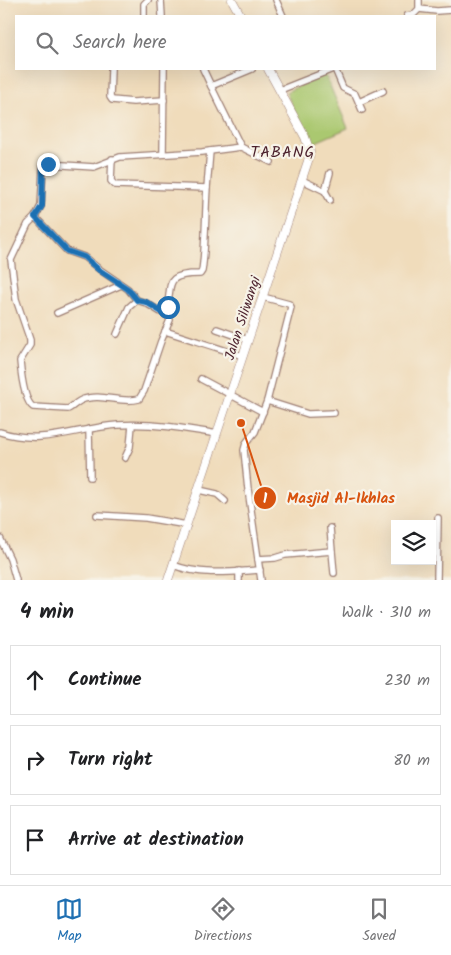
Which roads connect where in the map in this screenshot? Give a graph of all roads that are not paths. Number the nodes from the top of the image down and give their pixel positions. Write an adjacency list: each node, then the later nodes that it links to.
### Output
1 (148, 0): 8 (street)
2 (160, 0): 9 (street)
3 (232, 0): 10 (main road)
4 (276, 0): 11 (street)
5 (419, 0): 6 (street)
6 (419, 9): 7 (street); 12 (street)
7 (451, 10)
8 (144, 15)
9 (162, 15)
10 (240, 15)
11 (284, 15)
12 (413, 15)
13 (111, 70): 23 (street)
14 (164, 70): 23 (street)
15 (203, 70): 20 (street)
16 (250, 70): 20 (street)
17 (269, 70): 21 (main road, Jalan Siliwangi)
18 (331, 70): 21 (street)
19 (334, 70): 24 (street)
20 (211, 86): 26 (street)
21 (280, 90): 32 (main road, Jalan Siliwangi)
22 (383, 92): 24 (street)
23 (164, 100): 28 (street)
24 (358, 102): 25 (street)
25 (362, 110)
26 (241, 147): 27 (street); 30 (street)
27 (210, 151): 28 (street); 33 (street)
28 (163, 154): 29 (street)
29 (112, 159): 33 (street); 36 (street)
30 (271, 162)
31 (330, 173): 34 (street)
32 (302, 180): 34 (street); 38 (main road, Jalan Siliwangi)
33 (208, 188): 41 (street)
34 (324, 191): 35 (street)
35 (330, 200)
36 (35, 217): 37 (street); 43 (street)
37 (120, 285): 39 (street); 40 (street)
38 (262, 297): 45 (main road, Jalan Siliwangi); 49 (street)
39 (137, 300): 41 (street); 44 (street)
40 (57, 313)
41 (165, 314): 43 (street)
42 (217, 329): 45 (street)
43 (165, 331): 46 (street)
44 (116, 334)
45 (248, 340): 46 (main road, Jalan Siliwangi)
46 (243, 356): 48 (main road, Jalan Siliwangi)
47 (201, 380): 48 (street)
48 (230, 394): 50 (street); 55 (main road, Jalan Siliwangi)
49 (267, 401): 50 (street); 51 (street)
50 (264, 412): 66 (street)
51 (334, 413)
52 (132, 425): 53 (street); 55 (street); 56 (street)
53 (89, 429): 54 (street); 57 (street)
54 (0, 432)
55 (217, 434): 58 (main road, Jalan Siliwangi)
56 (125, 458)
57 (90, 477)
58 (199, 490): 59 (street); 62 (main road, Jalan Siliwangi)
59 (225, 501)
60 (97, 515): 62 (street)
61 (438, 518): 75 (street)
62 (187, 525): 67 (main road, Jalan Siliwangi)
63 (330, 528): 65 (street)
64 (0, 538): 71 (street)
65 (332, 551): 66 (street); 70 (street)
66 (258, 560): 68 (street)
67 (173, 565): 69 (street); 72 (main road, Jalan Siliwangi)
68 (260, 570): 69 (street); 74 (street)
69 (239, 571): 73 (street)
70 (334, 572)
71 (16, 580)
72 (168, 580)
73 (239, 580)
74 (261, 580)
75 (437, 580)

